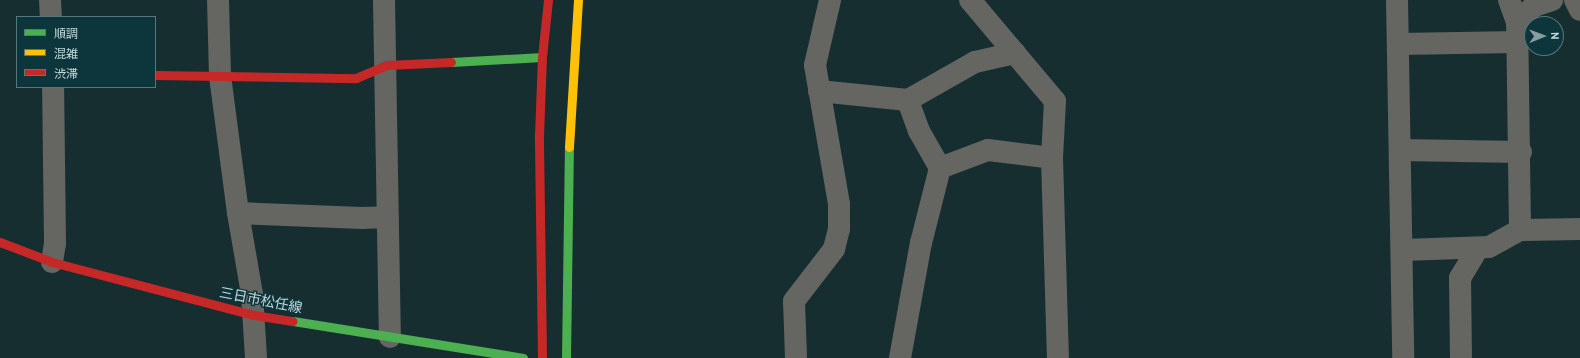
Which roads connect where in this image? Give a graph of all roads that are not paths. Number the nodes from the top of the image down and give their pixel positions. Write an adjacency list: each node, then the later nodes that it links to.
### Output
1 (50, 0): 13 (street)
2 (218, 0): 20 (street)
3 (384, 0): 18 (street)
4 (548, 0): 17 (street)
5 (578, 0): 41 (street)
6 (830, 0): 22 (street)
7 (970, 0): 16 (street)
8 (1397, 0): 15 (street)
9 (1509, 0): 14 (street)
10 (1552, 0): 14 (street)
11 (1575, 0): 12 (street)
12 (1580, 10)
13 (51, 16)
14 (1517, 32): 15 (street); 25 (street)
15 (1398, 44): 24 (street)
16 (1015, 53): 23 (street); 26 (street)
17 (542, 57): 18 (street); 40 (street)
18 (387, 65): 20 (street); 29 (street)
19 (156, 75): 20 (street)
20 (220, 76): 28 (street)
21 (53, 88): 35 (street)
22 (819, 91): 23 (street); 42 (street)
23 (908, 100): 27 (street)
24 (1400, 150): 25 (street); 34 (street)
25 (1521, 152): 31 (street)
26 (1052, 158): 27 (street); 44 (street)
27 (940, 168): 43 (street)
28 (238, 212): 29 (street); 36 (street)
29 (387, 217): 37 (street)
30 (1580, 229): 31 (street)
31 (1520, 230): 33 (street)
32 (0, 242): 35 (street, 三日市松任線)
33 (1478, 248): 34 (street); 46 (street)
34 (1403, 250): 45 (street)
35 (52, 262): 36 (street, 三日市松任線)
36 (254, 315): 37 (street, 三日市松任線); 38 (street)
37 (390, 336): 39 (street, 三日市松任線)
38 (256, 358)
39 (523, 358)
40 (542, 358)
41 (566, 358)
42 (796, 358)
43 (900, 358)
44 (1058, 358)
45 (1403, 358)
46 (1462, 358)

